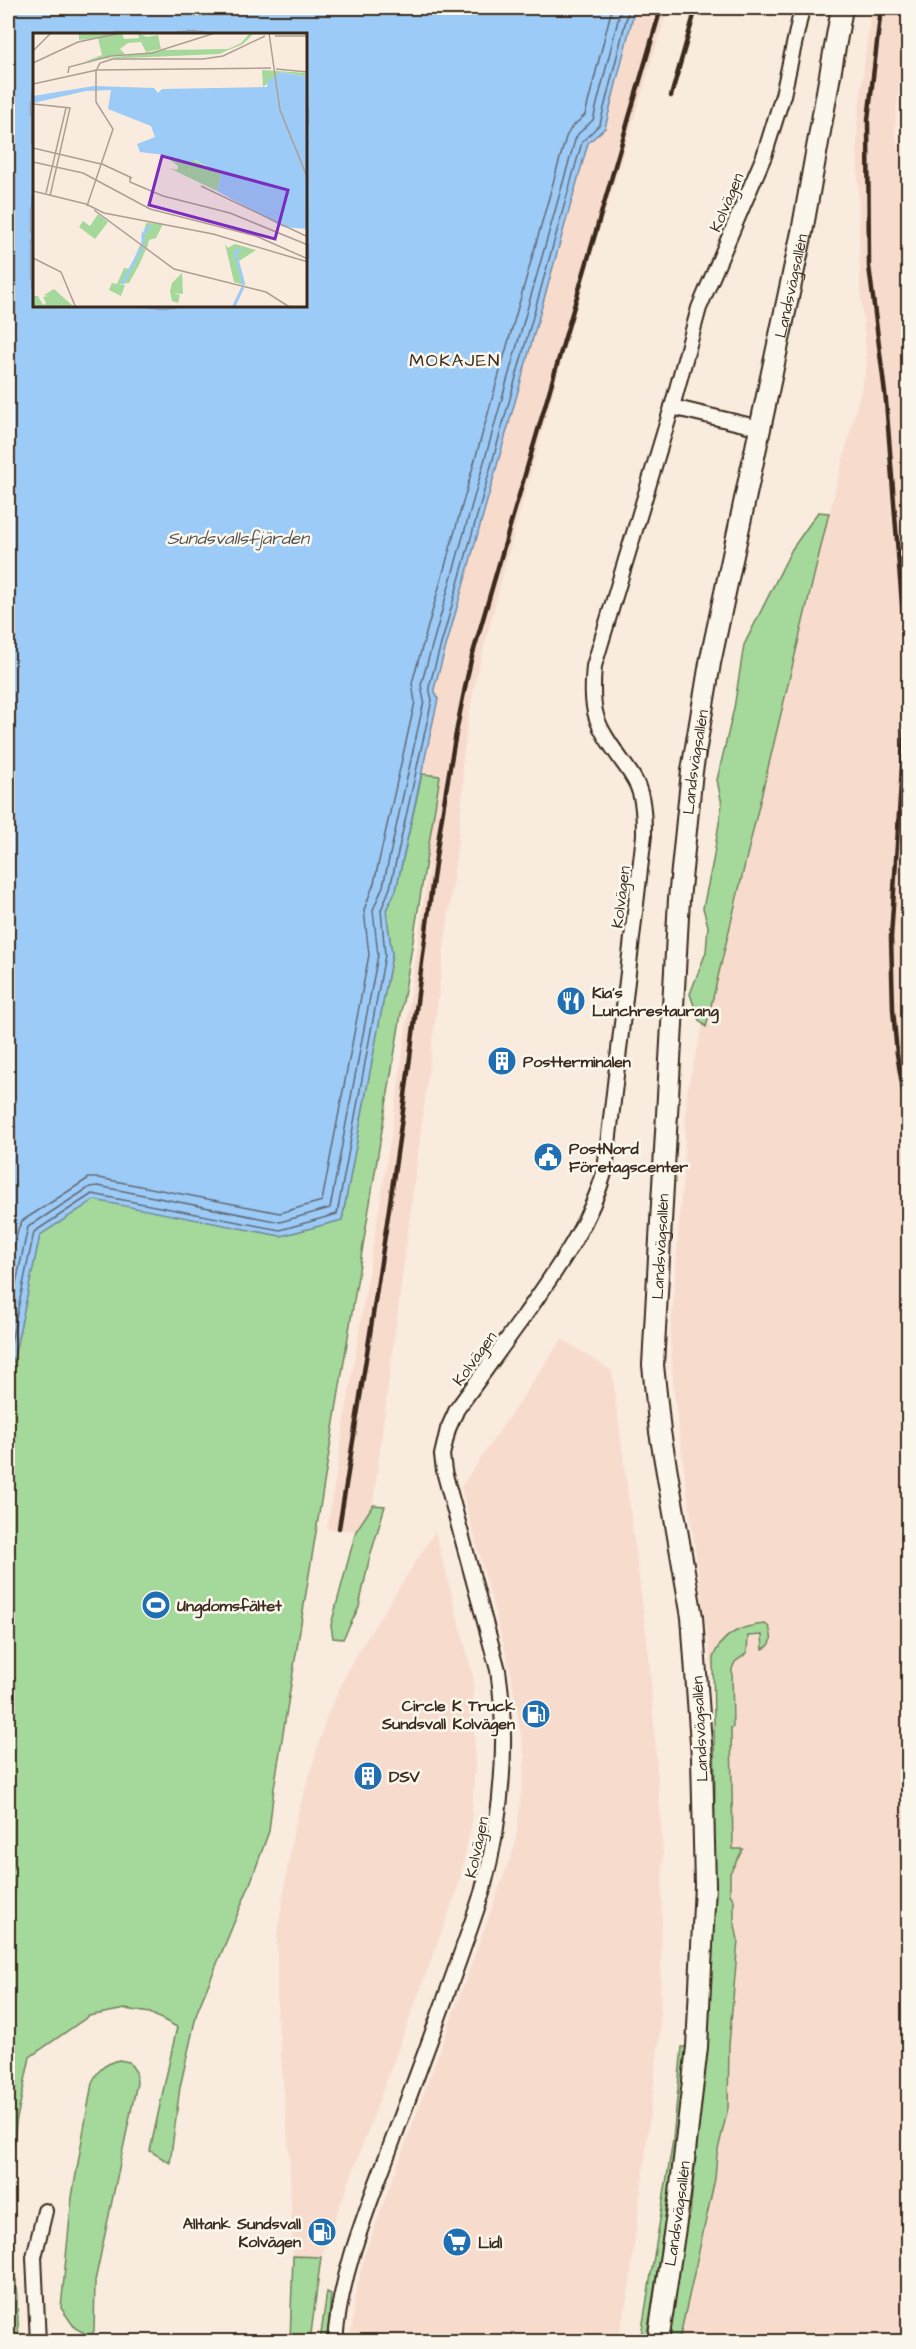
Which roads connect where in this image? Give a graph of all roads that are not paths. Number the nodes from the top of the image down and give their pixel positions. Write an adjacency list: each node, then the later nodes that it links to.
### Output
1 (802, 8): 3 (street, Kolvägen)
2 (842, 8): 4 (main road, Landsvägsallén)
3 (672, 407): 4 (street); 7 (street, Kolvägen)
4 (760, 428): 8 (main road, Landsvägsallén)
5 (45, 2211): 6 (street)
6 (38, 2342)
7 (335, 2342)
8 (657, 2342)

